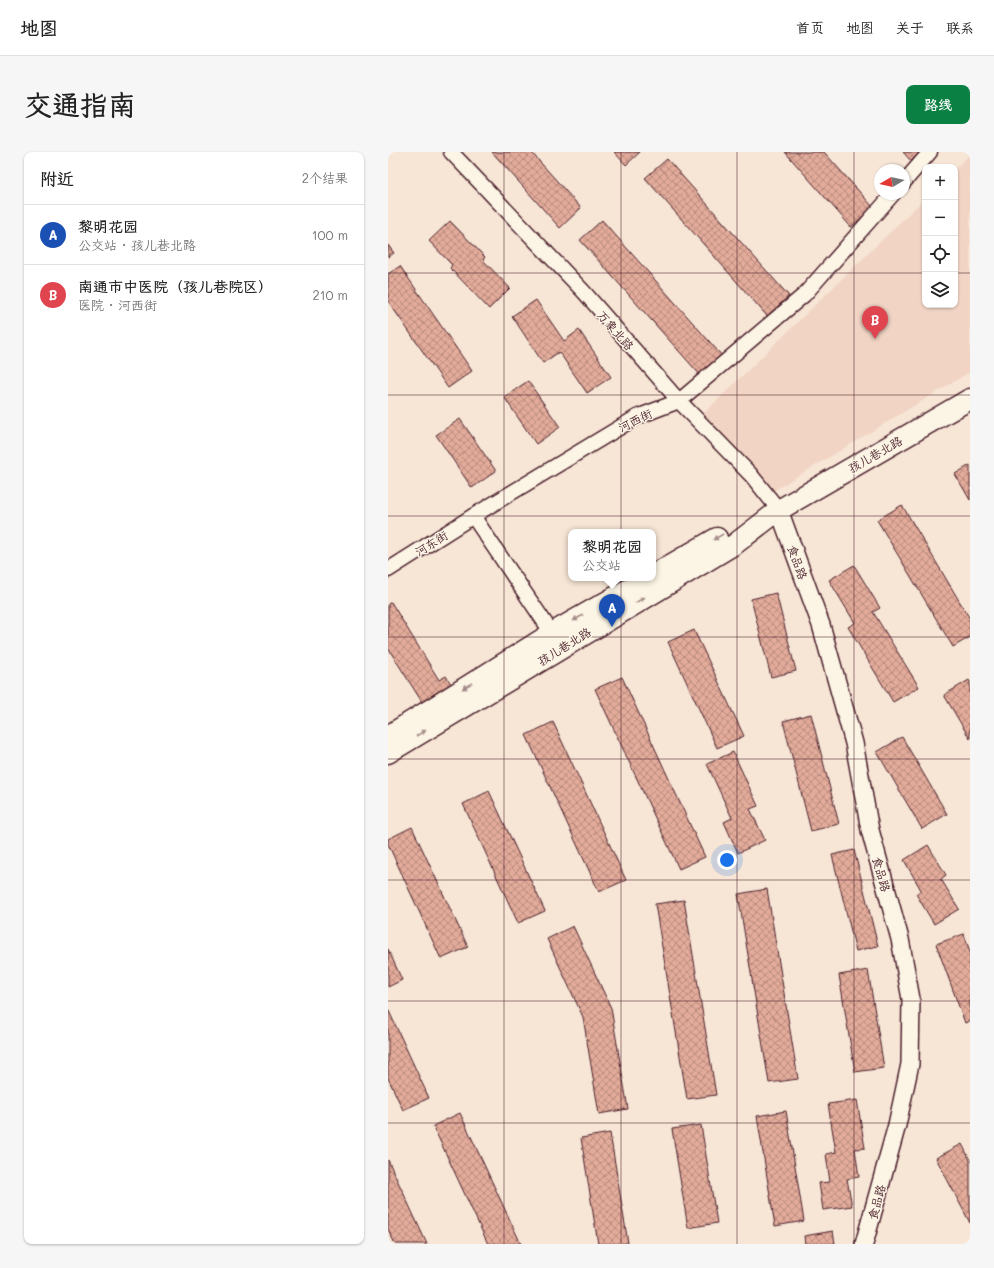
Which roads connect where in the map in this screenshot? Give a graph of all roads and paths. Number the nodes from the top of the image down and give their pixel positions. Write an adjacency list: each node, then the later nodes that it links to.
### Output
1 (451, 152): 6 (street, 万象北路)
2 (930, 152): 3 (street)
3 (910, 175)
4 (888, 200): 6 (street, 河西街)
5 (970, 399): 7 (main road, 孩儿巷北路)
6 (679, 401): 7 (street, 万象北路); 8 (street, 河西街)
7 (779, 510): 10 (main road, 孩儿巷北路, one-way to 10); 12 (main road, 孩儿巷北路, one-way to 7); 15 (street, 食品路)
8 (473, 516): 9 (street, 河东街); 12 (street)
9 (388, 570)
10 (656, 573)
11 (644, 581): 12 (main road, 孩儿巷北路, one-way to 12)
12 (557, 640): 13 (main road, 孩儿巷北路, one-way to 13); 14 (main road, 孩儿巷北路, one-way to 12)
13 (388, 736)
14 (388, 753)
15 (864, 1244)

